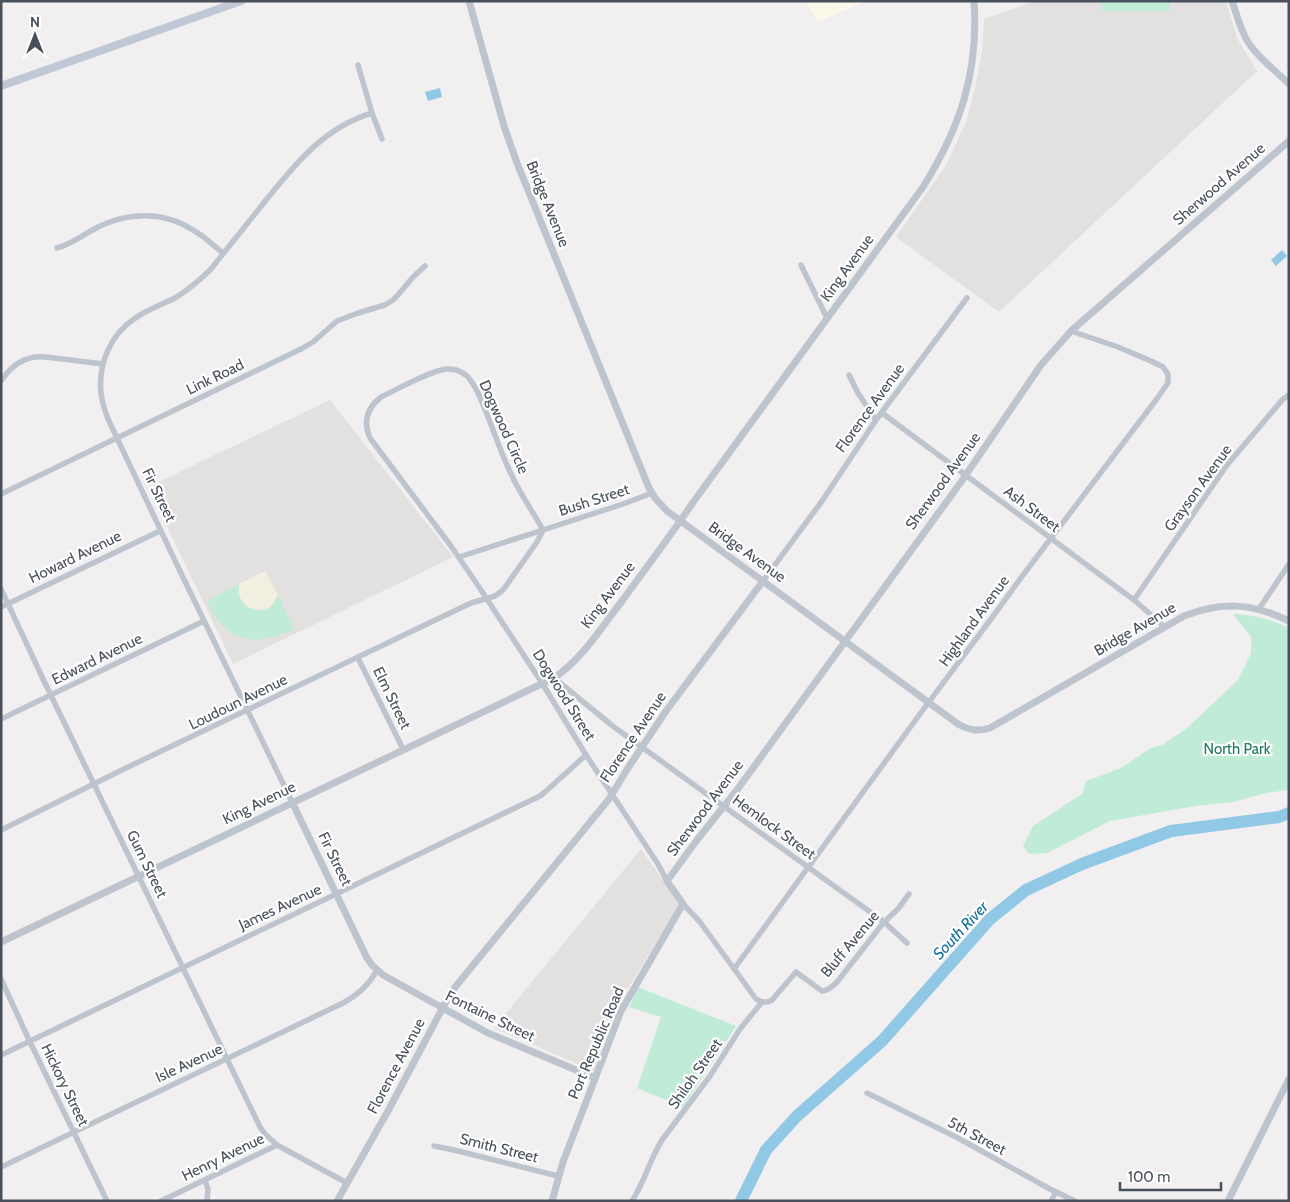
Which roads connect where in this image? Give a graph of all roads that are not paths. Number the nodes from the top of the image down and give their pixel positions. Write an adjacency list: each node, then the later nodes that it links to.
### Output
1 (241, 1): 7 (main road)
2 (469, 1): 26 (street, Bridge Avenue)
3 (974, 1): 16 (street, King Avenue)
4 (1232, 1): 6 (street)
5 (358, 65): 8 (street)
6 (1289, 84)
7 (1, 86)
8 (372, 112): 9 (street); 12 (street, Fir Street)
9 (382, 139)
10 (1289, 141): 17 (street, Sherwood Avenue)
11 (57, 248): 12 (street)
12 (223, 253): 18 (street, Fir Street)
13 (801, 265): 16 (street)
14 (425, 266): 24 (street, Link Road)
15 (967, 298): 22 (street, Florence Avenue)
16 (827, 318): 28 (street, King Avenue)
17 (1071, 331): 25 (street, Sherwood Avenue); 31 (street, Highland Avenue)
18 (103, 364): 20 (street); 24 (street, Fir Street)
19 (849, 375): 23 (street)
20 (1, 381)
21 (1289, 395): 37 (street, Grayson Avenue)
22 (882, 413): 23 (street, Florence Avenue); 25 (street, Ash Street)
23 (876, 420): 34 (street, Florence Avenue)
24 (117, 438): 27 (street, Link Road); 30 (street, Fir Street)
25 (965, 475): 31 (street, Ash Street); 44 (street, Sherwood Avenue)
26 (652, 493): 28 (street, Bridge Avenue); 29 (street, Bush Street)
27 (1, 494)
28 (680, 521): 34 (street, Bridge Avenue); 46 (street, King Avenue)
29 (543, 530): 32 (street, Bush Street); 32 (street, Dogwood Circle); 36 (street, Bush Street)
30 (160, 531): 38 (street, Howard Avenue); 41 (street, Fir Street)
31 (1051, 539): 37 (street, Ash Street); 49 (street, Highland Avenue)
32 (458, 557): 36 (street, Dogwood Street)
33 (1289, 564): 40 (street)
34 (763, 580): 44 (street, Bridge Avenue); 52 (street, Florence Avenue)
35 (1, 590): 38 (street, Gum Street)
36 (486, 599): 45 (street, Loudoun Avenue); 47 (street, Dogwood Street)
37 (1134, 600): 43 (street, Ash Street)
38 (8, 604): 39 (street, Howard Avenue); 48 (street, Gum Street)
39 (1, 607)
40 (1259, 609): 42 (street, Bridge Avenue); 43 (street, Bridge Avenue)
41 (204, 621): 48 (street, Edward Avenue); 50 (street, Fir Street)
42 (1289, 621)
43 (1165, 627): 49 (street, Bridge Avenue)
44 (844, 640): 49 (street, Bridge Avenue); 58 (street, Sherwood Avenue)
45 (358, 658): 50 (street, Loudoun Avenue); 53 (street, Elm Street)
46 (554, 678): 47 (street, King Avenue); 52 (street, Hemlock Street)
47 (542, 683): 53 (street, King Avenue); 54 (street, Dogwood Street)
48 (51, 695): 51 (street, Edward Avenue); 55 (street, Gum Street)
49 (929, 703): 60 (street, Highland Avenue)
50 (248, 711): 55 (street, Loudoun Avenue); 57 (street, Fir Street)
51 (1, 719)
52 (642, 747): 56 (street, Florence Avenue); 58 (street, Hemlock Street)
53 (403, 749): 57 (street, King Avenue)
54 (586, 755): 56 (street, Dogwood Street); 63 (street, James Avenue)
55 (95, 784): 59 (street, Loudoun Avenue); 61 (street, Gum Street)
56 (612, 794): 62 (street, Dogwood Street); 74 (street, Florence Avenue)
57 (292, 802): 61 (street, King Avenue); 63 (street, Fir Street)
58 (723, 806): 60 (street, Hemlock Street); 62 (street, Sherwood Avenue)
59 (1, 830)
60 (808, 868): 66 (street, Hemlock Street); 70 (street, Highland Avenue)
61 (139, 876): 67 (street, King Avenue); 69 (street, Gum Street)
62 (667, 881): 65 (street, Dogwood Street)
63 (336, 894): 69 (street, James Avenue); 71 (street, Fir Street)
64 (908, 894): 66 (street, Bluff Avenue)
65 (683, 904): 70 (street, Dogwood Street); 78 (street, Port Republic Road)
66 (884, 922): 68 (street, Hemlock Street); 73 (street, Bluff Avenue)
67 (1, 942)
68 (907, 943)
69 (182, 968): 75 (street, James Avenue); 77 (street, Gum Street)
70 (734, 968): 73 (street)
71 (377, 970): 74 (street, Fontaine Street); 77 (street, Isle Avenue)
72 (1, 979): 75 (street, Hickory Street)
73 (762, 1002): 94 (street, Shiloh Street)
74 (443, 1008): 78 (street, Fontaine Street); 87 (street, Florence Avenue)
75 (30, 1042): 76 (street, James Avenue); 81 (street, Hickory Street)
76 (1, 1055)
77 (227, 1059): 81 (street, Isle Avenue); 82 (street, Gum Street)
78 (595, 1078): 85 (street, Port Republic Road)
79 (1289, 1079): 97 (street)
80 (867, 1093): 88 (street, 5th Street)
81 (74, 1132): 84 (street, Isle Avenue); 89 (street, Hickory Street)
82 (277, 1145): 86 (street, Henry Avenue); 87 (street, Henry Avenue)
83 (434, 1146): 85 (street, Smith Street)
84 (1, 1167)
85 (558, 1176): 93 (street, Port Republic Road)
86 (205, 1180): 90 (street, Henry Avenue); 91 (street)
87 (347, 1182): 92 (street, Florence Avenue)
88 (1056, 1192): 95 (street); 96 (street, 5th Street)
89 (107, 1201)
90 (161, 1201)
91 (207, 1201)
92 (338, 1201)
93 (552, 1201)
94 (632, 1201)
95 (1051, 1201)
96 (1075, 1201)
97 (1228, 1201)

